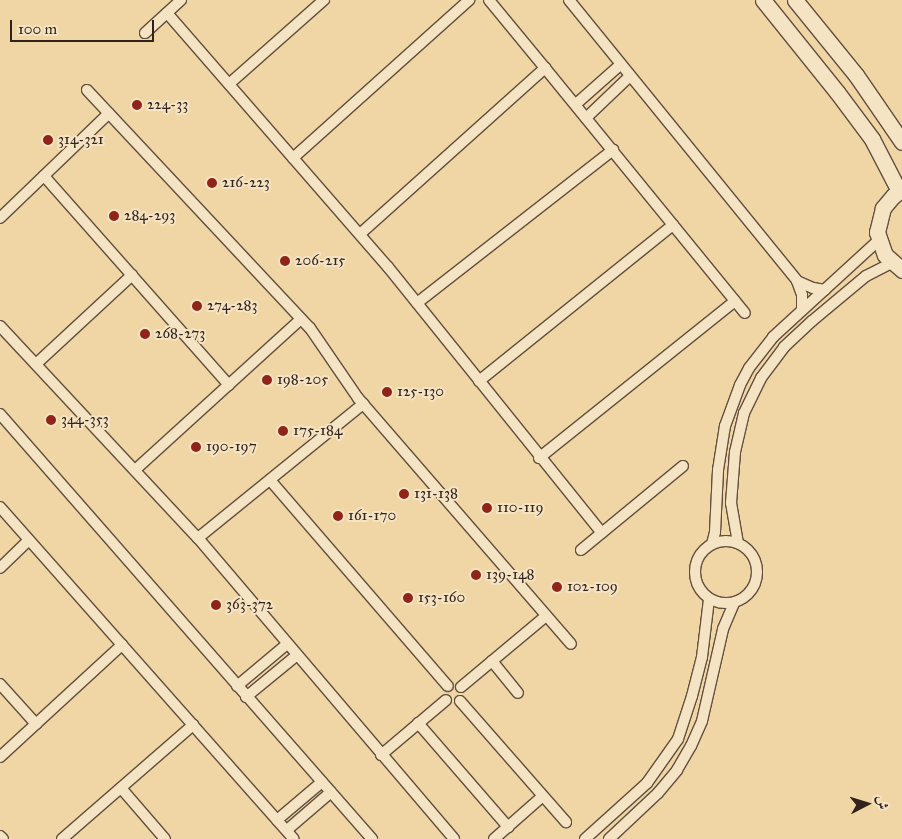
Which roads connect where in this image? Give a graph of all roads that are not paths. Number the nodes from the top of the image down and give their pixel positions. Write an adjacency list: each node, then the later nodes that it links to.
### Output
1 (181, 0): 8 (street)
2 (324, 0): 13 (street)
3 (469, 0): 20 (street)
4 (488, 0): 11 (street)
5 (569, 0): 10 (street)
6 (763, 0): 22 (street)
7 (795, 0): 18 (street)
8 (167, 13): 9 (street); 13 (street)
9 (145, 32)
10 (621, 64): 12 (street); 15 (street)
11 (545, 68): 15 (street); 25 (street)
12 (630, 76): 17 (street); 29 (street)
13 (229, 84): 20 (street)
14 (87, 90): 16 (street)
15 (576, 104): 17 (street)
16 (109, 113): 21 (street); 35 (street)
17 (586, 118): 19 (street)
18 (902, 142)
19 (613, 150): 24 (street); 32 (street)
20 (293, 158): 25 (street)
21 (44, 176): 23 (street); 28 (street)
22 (901, 190): 26 (street)
23 (0, 218)
24 (672, 225): 31 (street); 38 (street)
25 (360, 234): 32 (street)
26 (879, 240): 27 (street); 30 (street)
27 (897, 267): 50 (street)
28 (132, 275): 37 (street); 39 (street)
29 (797, 282): 30 (street); 33 (street)
30 (825, 290): 33 (street)
31 (735, 301): 34 (street); 42 (street)
32 (417, 303): 38 (street)
33 (802, 310): 51 (street)
34 (745, 312)
35 (301, 319): 39 (street); 40 (street)
36 (0, 326): 37 (street)
37 (36, 364): 44 (street)
38 (479, 381): 42 (street)
39 (229, 385): 44 (street)
40 (363, 404): 45 (street); 56 (street)
41 (0, 414): 63 (street)
42 (539, 458): 47 (street)
43 (683, 466): 47 (street)
44 (135, 470): 48 (street)
45 (270, 480): 48 (street); 64 (street)
46 (0, 507): 49 (street)
47 (602, 533): 52 (street)
48 (198, 538): 57 (street)
49 (29, 540): 53 (street); 59 (street)
50 (738, 543): 51 (street); 55 (street)
51 (712, 544): 54 (street)
52 (581, 550)
53 (0, 568)
54 (709, 599): 55 (street); 91 (street)
55 (734, 603): 92 (street)
56 (546, 616): 58 (street); 61 (street)
57 (287, 644): 60 (street); 63 (street)
58 (571, 644)
59 (122, 645): 71 (street); 72 (street)
60 (297, 655): 67 (street); 73 (street)
61 (492, 661): 65 (street); 66 (street)
62 (0, 684): 71 (street)
63 (237, 686): 67 (street)
64 (448, 686): 65 (street); 68 (street)
65 (461, 687): 69 (street)
66 (518, 693)
67 (246, 697): 75 (street)
68 (446, 700): 69 (street); 70 (street)
69 (460, 701): 78 (street)
70 (418, 723): 73 (street); 81 (street)
71 (36, 724): 74 (street)
72 (193, 725): 76 (street); 79 (street)
73 (382, 755): 89 (street)
74 (0, 757)
75 (322, 782): 77 (street); 79 (street)
76 (121, 788): 85 (street); 86 (street)
77 (330, 792): 82 (street); 88 (street)
78 (543, 796): 80 (street); 81 (street)
79 (277, 820): 82 (street)
80 (566, 822)
81 (508, 827): 90 (street)
82 (286, 830): 87 (street)
83 (0, 836): 84 (street)
84 (3, 839)
85 (62, 839)
86 (165, 839)
87 (294, 839)
88 (372, 839)
89 (454, 839)
90 (494, 839)
91 (585, 839)
92 (609, 839)

